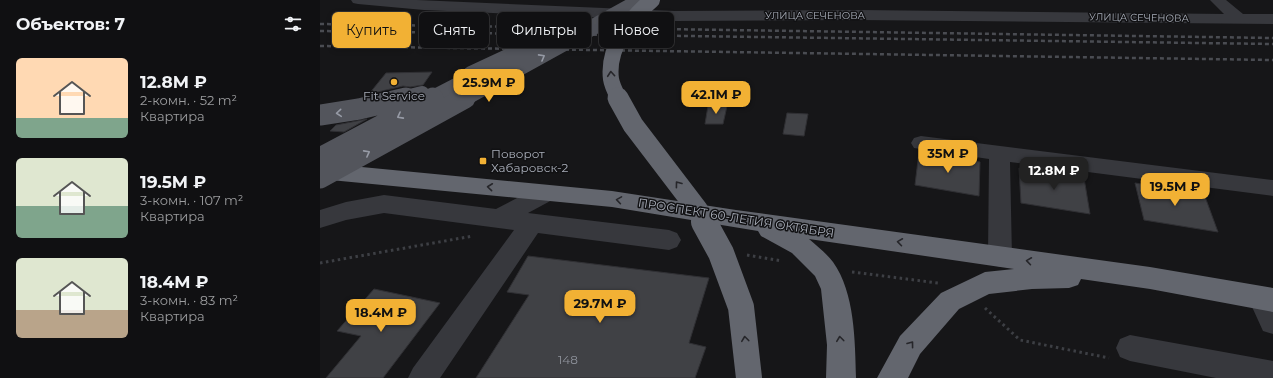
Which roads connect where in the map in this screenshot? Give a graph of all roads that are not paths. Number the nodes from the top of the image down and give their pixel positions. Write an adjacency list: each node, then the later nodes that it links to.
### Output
1 (358, 0): 8 (street, УЛИЦА СЕЧЕНОВА)
2 (571, 0): 11 (street)
3 (616, 0): 12 (main road)
4 (642, 0): 24 (main road, one-way to 4, bridge)
5 (652, 0): 41 (highway, one-way to 5, bridge)
6 (983, 0): 14 (street)
7 (1217, 0): 15 (street)
8 (389, 2): 11 (street, УЛИЦА СЕЧЕНОВА)
9 (959, 2): 13 (street)
10 (858, 7): 11 (street, УЛИЦА СЕЧЕНОВА); 13 (street, УЛИЦА СЕЧЕНОВА)
11 (559, 11)
12 (591, 14)
13 (972, 15): 14 (street, УЛИЦА СЕЧЕНОВА)
14 (989, 16): 15 (street, УЛИЦА СЕЧЕНОВА)
15 (1238, 18): 16 (street, УЛИЦА СЕЧЕНОВА)
16 (1273, 18)
17 (527, 48): 19 (main road, one-way to 19, bridge)
18 (529, 48): 22 (main road, one-way to 22, bridge)
19 (320, 115)
20 (921, 143): 21 (street)
21 (999, 153): 26 (street); 34 (street)
22 (320, 158)
23 (320, 171): 25 (highway, ПРОСПЕКТ 60-ЛЕТИЯ ОКТЯБРЯ)
24 (320, 178)
25 (392, 178): 27 (highway, ПРОСПЕКТ 60-ЛЕТИЯ ОКТЯБРЯ, one-way to 25); 28 (street)
26 (1273, 188)
27 (546, 193): 30 (street); 31 (highway, ПРОСПЕКТ 60-ЛЕТИЯ ОКТЯБРЯ, one-way to 27)
28 (384, 204): 29 (street); 30 (street)
29 (320, 219)
30 (498, 219): 32 (street)
31 (736, 219): 34 (highway, ПРОСПЕКТ 60-ЛЕТИЯ ОКТЯБРЯ, one-way to 31); 42 (highway, one-way to 31)
32 (532, 223): 33 (street); 40 (street)
33 (669, 240)
34 (1000, 256): 35 (highway, ПРОСПЕКТ 60-ЛЕТИЯ ОКТЯБРЯ, one-way to 34)
35 (1150, 278): 36 (highway, ПРОСПЕКТ 60-ЛЕТИЯ ОКТЯБРЯ); 43 (highway, ПРОСПЕКТ 60-ЛЕТИЯ ОКТЯБРЯ, one-way to 35)
36 (1267, 299): 37 (street)
37 (1273, 322)
38 (1130, 348): 39 (street)
39 (1273, 375)
40 (423, 378)
41 (749, 378)
42 (841, 378)
43 (892, 378)

